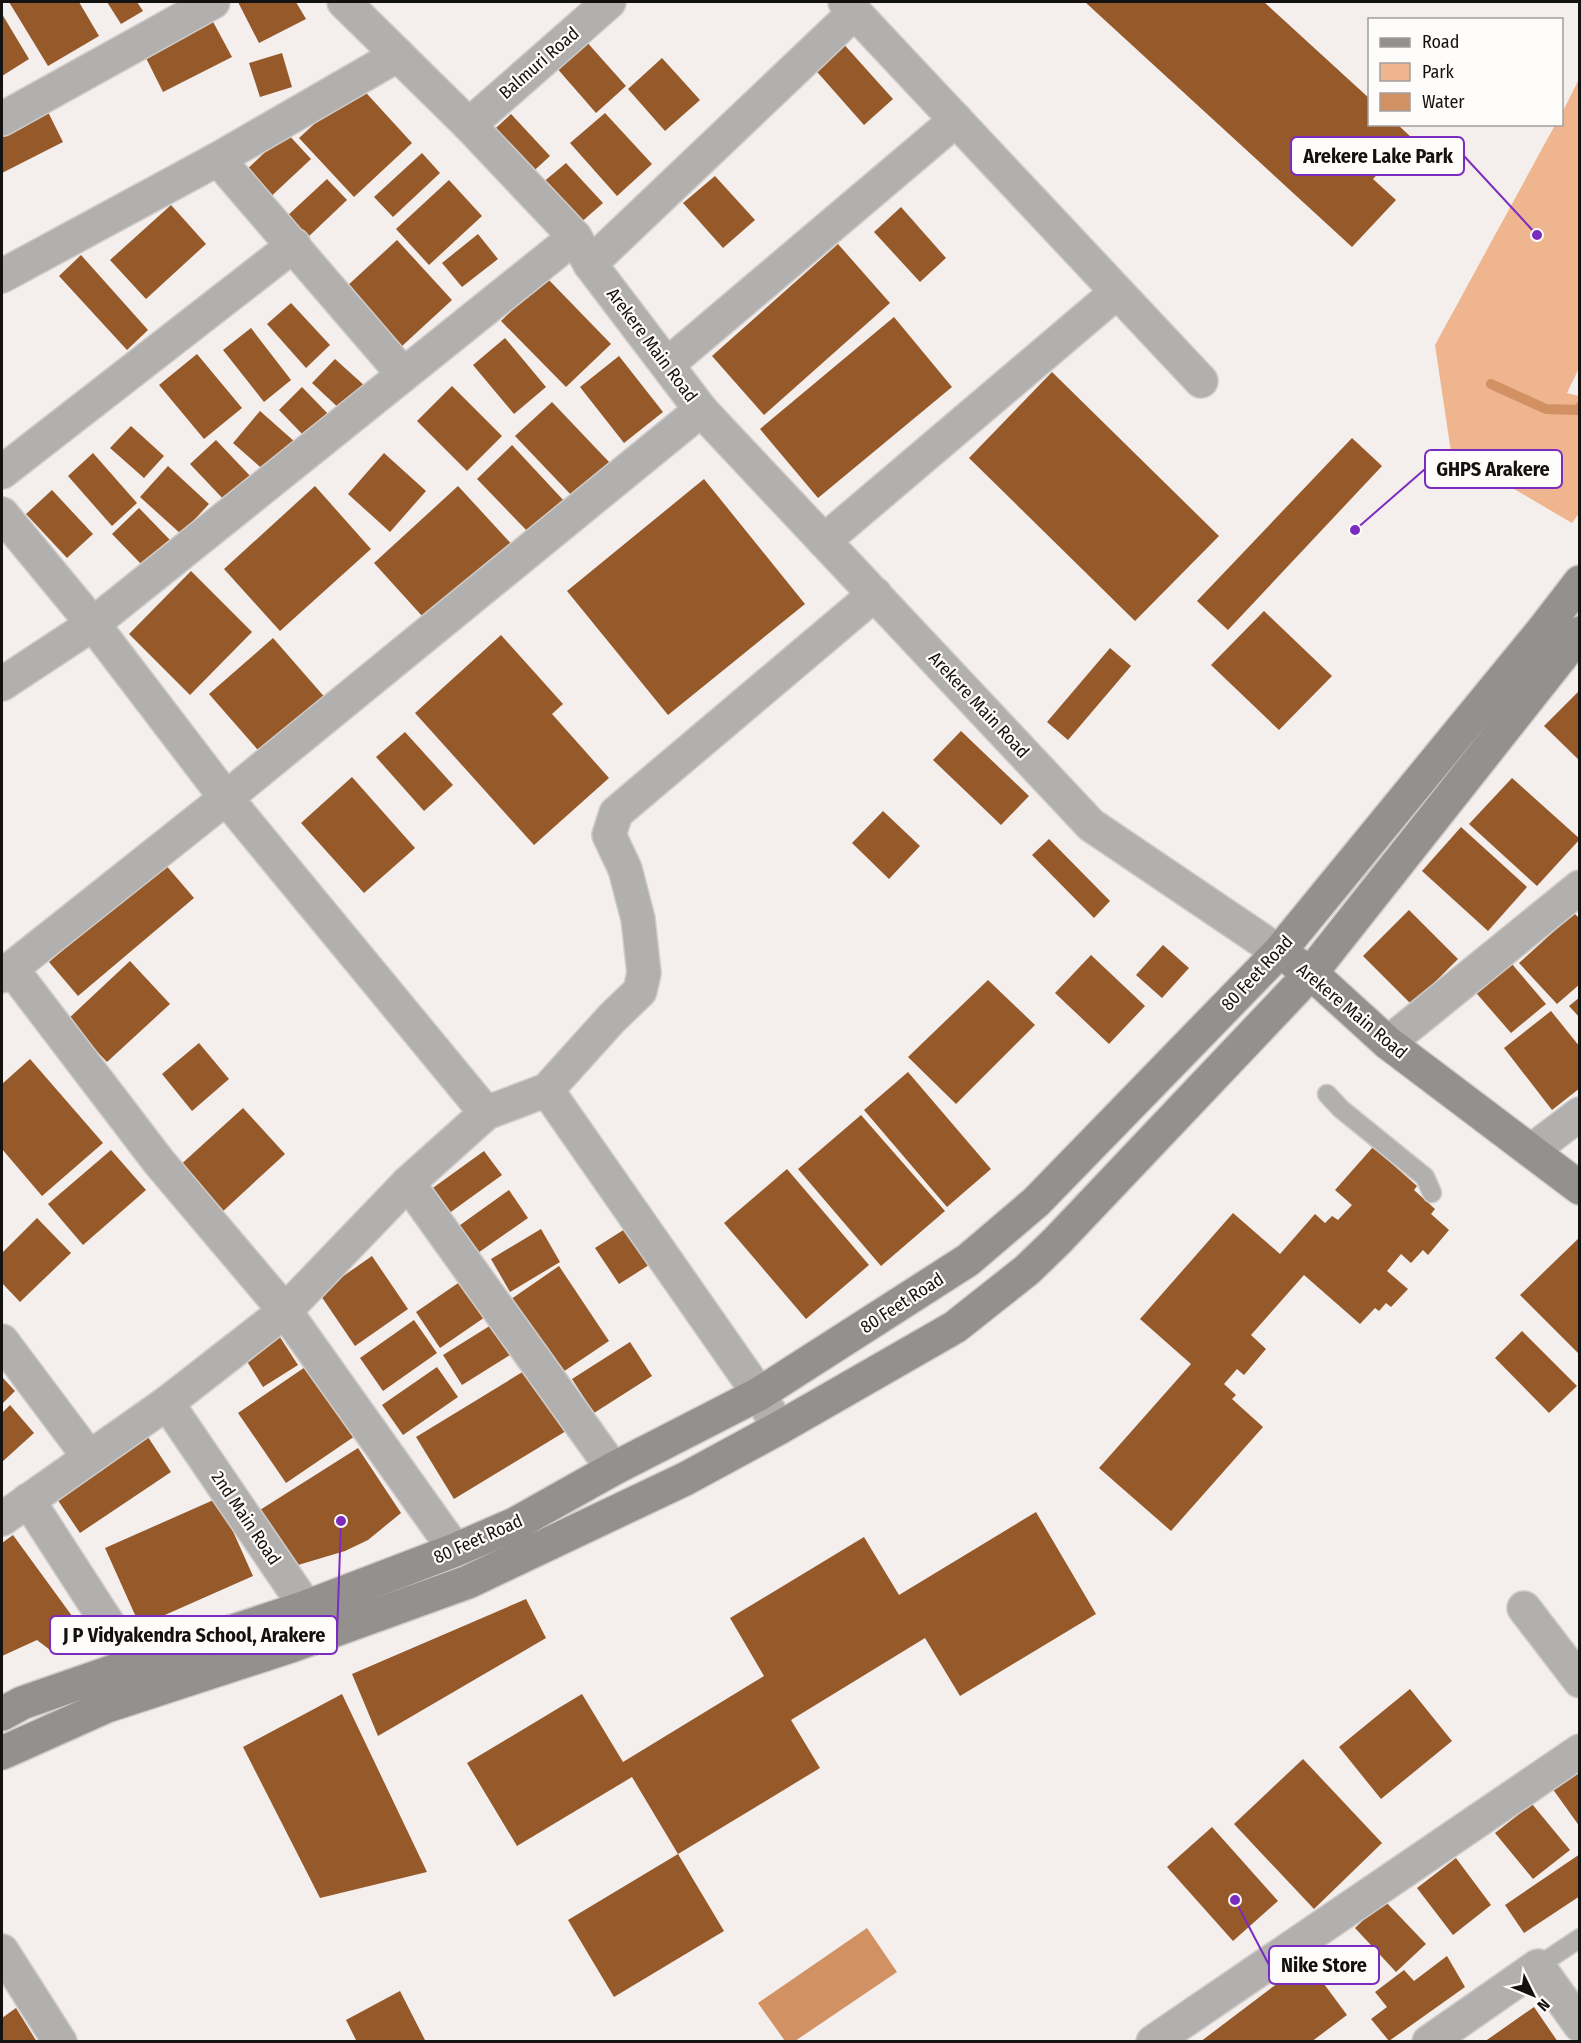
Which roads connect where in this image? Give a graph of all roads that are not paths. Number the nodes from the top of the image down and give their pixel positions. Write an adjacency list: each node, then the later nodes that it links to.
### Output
1 (213, 2): 6 (street)
2 (344, 2): 5 (street, Arekere Main Road)
3 (609, 2): 8 (street, Balmuri Road)
4 (850, 7): 7 (street); 11 (street)
5 (398, 55): 8 (street, Arekere Main Road); 9 (street)
6 (2, 119)
7 (956, 120): 13 (street); 14 (street)
8 (469, 125): 11 (street, Arekere Main Road)
9 (218, 159): 10 (street); 12 (street)
10 (294, 245): 15 (street); 18 (street)
11 (582, 250): 14 (street, Arekere Main Road); 15 (street)
12 (2, 276)
13 (1117, 292): 16 (street); 20 (street)
14 (668, 364): 17 (street, Arekere Main Road)
15 (403, 374): 23 (street)
16 (1201, 381)
17 (701, 410): 20 (street, Arekere Main Road); 26 (street)
18 (2, 472)
19 (2, 514): 23 (street)
20 (824, 540): 22 (street, Arekere Main Road)
21 (1580, 582): 28 (main road, 80 Feet Road)
22 (875, 594): 28 (street, Arekere Main Road); 32 (street)
23 (93, 624): 25 (street); 26 (street)
24 (1580, 633): 30 (main road, 80 Feet Road)
25 (2, 684)
26 (226, 798): 29 (street); 34 (street)
27 (1580, 887): 31 (street)
28 (1279, 952): 30 (main road, Arekere Main Road); 40 (main road, 80 Feet Road)
29 (6, 972): 42 (street)
30 (1311, 973): 31 (main road, Arekere Main Road); 41 (main road, 80 Feet Road)
31 (1388, 1043): 36 (main road, Arekere Main Road)
32 (547, 1090): 34 (street); 44 (street)
33 (1327, 1095): 39 (lane)
34 (486, 1113): 37 (street)
35 (1580, 1114): 36 (street)
36 (1531, 1151): 38 (main road, Arekere Main Road)
37 (408, 1183): 42 (street); 48 (street)
38 (1580, 1188)
39 (1432, 1193)
40 (982, 1249): 41 (main road); 44 (main road, 80 Feet Road)
41 (1010, 1284): 46 (main road, 80 Feet Road)
42 (285, 1311): 45 (street); 51 (street)
43 (2, 1341): 47 (street)
44 (759, 1394): 46 (street); 48 (main road, 80 Feet Road)
45 (167, 1403): 47 (street); 52 (street, 2nd Main Road)
46 (779, 1428): 54 (main road, 80 Feet Road)
47 (89, 1457): 49 (street)
48 (613, 1469): 51 (main road, 80 Feet Road)
49 (28, 1500): 50 (street); 55 (street)
50 (2, 1519)
51 (455, 1550): 52 (main road, 80 Feet Road)
52 (306, 1607): 54 (street, 2nd Main Road); 55 (main road, 80 Feet Road)
53 (1524, 1608): 56 (street)
54 (321, 1636): 59 (main road, 80 Feet Road)
55 (134, 1664): 57 (main road, 80 Feet Road)
56 (1580, 1681)
57 (2, 1714)
58 (1580, 1751): 65 (street)
59 (2, 1753)
60 (1580, 1938): 62 (lane)
61 (2, 1951): 64 (street)
62 (1538, 1966): 63 (street); 66 (street)
63 (1580, 2025)
64 (60, 2042)
65 (1153, 2042)
66 (1429, 2042)

